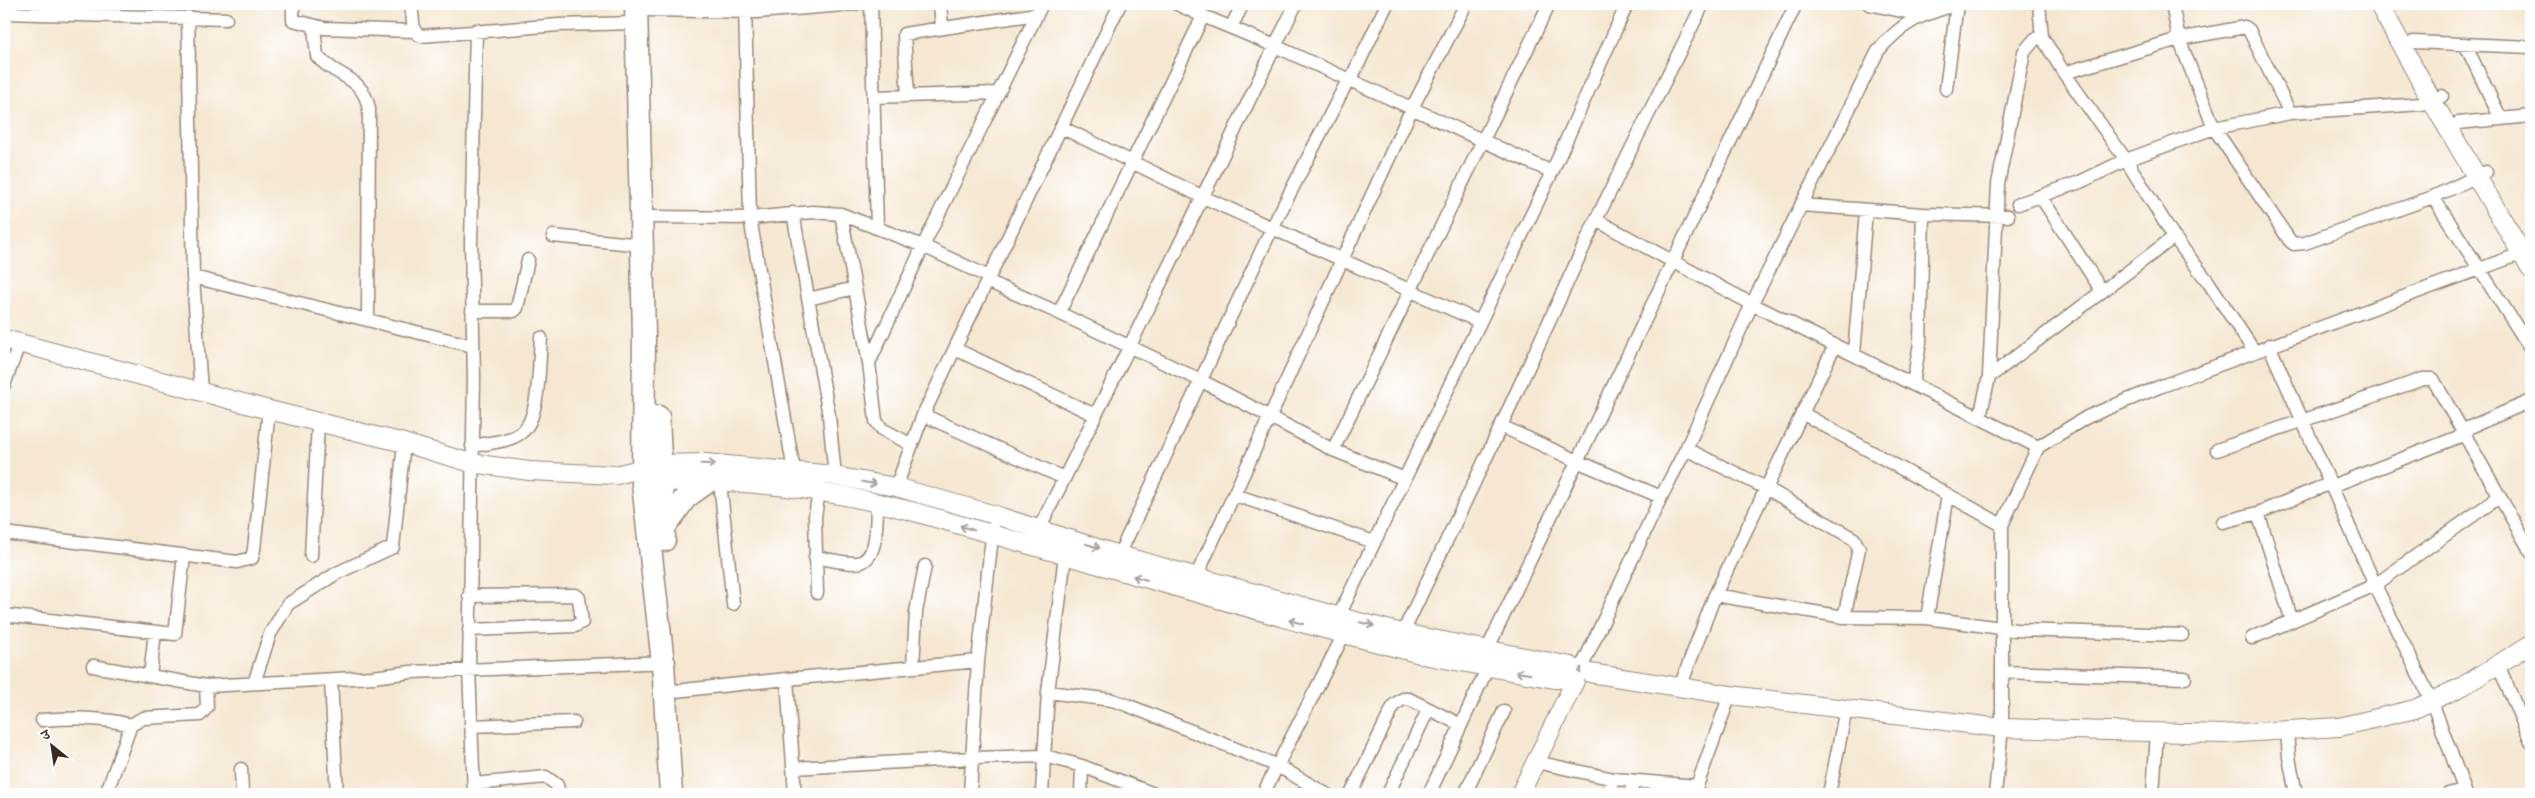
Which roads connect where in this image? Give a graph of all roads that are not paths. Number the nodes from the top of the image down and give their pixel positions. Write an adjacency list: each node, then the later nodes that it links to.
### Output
1 (176, 4): 29 (street)
2 (293, 4): 31 (street)
3 (411, 4): 35 (street)
4 (856, 4): 23 (street)
5 (871, 4): 47 (street)
6 (940, 4): 32 (street)
7 (1120, 4): 54 (street)
8 (1177, 4): 28 (street)
9 (1243, 4): 33 (street)
10 (1296, 4): 40 (street)
11 (1387, 4): 43 (street)
12 (1466, 4): 49 (street)
13 (1549, 4): 56 (street)
14 (1627, 4): 59 (street)
15 (1703, 4): 73 (street)
16 (1796, 4): 83 (street)
17 (1870, 4): 27 (street)
18 (1957, 4): 27 (street); 44 (street)
19 (2039, 4): 36 (street)
20 (2172, 4): 37 (street)
21 (2379, 4): 48 (main road)
22 (2392, 4): 38 (main road)
23 (745, 8): 25 (street); 72 (street)
24 (1040, 9): 32 (street); 45 (street)
25 (642, 10): 34 (street); 71 (highway); 78 (highway)
26 (4, 13): 29 (street)
27 (1920, 15): 65 (street)
28 (1203, 16): 33 (street); 58 (street)
29 (183, 17): 30 (street); 85 (street)
30 (226, 19)
31 (314, 27): 35 (street); 94 (street)
32 (942, 27): 46 (street)
33 (1231, 28): 40 (street)
34 (476, 30): 35 (street); 92 (street)
35 (414, 31)
36 (2042, 36): 42 (street); 70 (street)
37 (2179, 39): 42 (street); 50 (street); 55 (street)
38 (2413, 42): 39 (street); 48 (main road)
39 (2465, 44): 41 (street); 52 (street)
40 (1275, 46): 43 (street); 61 (street)
41 (2531, 48)
42 (2064, 73): 57 (street)
43 (1349, 81): 49 (street); 75 (street)
44 (1946, 90)
45 (998, 93): 46 (street); 79 (street)
46 (908, 96): 47 (street)
47 (874, 97): 74 (street)
48 (2437, 98): 50 (street); 53 (main road); 60 (main road)
49 (1412, 108): 56 (street); 81 (street)
50 (2290, 113): 55 (street)
51 (2531, 116): 52 (street)
52 (2501, 119): 53 (street)
53 (2458, 124): 60 (main road)
54 (1061, 127): 58 (street); 86 (street)
55 (2214, 128): 57 (street); 63 (street)
56 (1482, 140): 59 (street); 88 (street)
57 (2126, 160): 62 (street); 77 (street)
58 (1132, 163): 61 (street); 93 (street)
59 (1552, 172): 95 (street)
60 (2481, 174): 63 (street); 80 (main road)
61 (1203, 197): 75 (street); 101 (street)
62 (2041, 197): 64 (street); 89 (street)
63 (2433, 197): 84 (street)
64 (2018, 204)
65 (1801, 205): 66 (street); 91 (street)
66 (1866, 210): 69 (street); 105 (street)
67 (793, 213): 68 (street); 72 (street); 90 (street)
68 (841, 214): 74 (street); 87 (street)
69 (1923, 214): 70 (street); 109 (street)
70 (2002, 216): 107 (street)
71 (652, 217): 72 (street); 132 (highway)
72 (750, 218): 131 (street)
73 (1596, 220): 83 (street); 121 (street)
74 (877, 228): 79 (street)
75 (1272, 228): 81 (street); 108 (street)
76 (553, 236): 78 (street)
77 (2174, 237): 89 (street); 104 (street)
78 (642, 245): 132 (highway)
79 (923, 246): 86 (street); 106 (street)
80 (2529, 255): 84 (street)
81 (1343, 258): 88 (street); 117 (street)
82 (528, 260): 92 (street)
83 (1674, 262): 91 (street); 130 (street)
84 (2478, 269): 99 (street); 103 (street)
85 (193, 277): 94 (street); 111 (street)
86 (988, 279): 93 (street); 102 (street)
87 (855, 288): 90 (street); 106 (street)
88 (1410, 290): 95 (street); 127 (street)
89 (2102, 291): 107 (street)
90 (808, 298): 133 (street)
91 (1752, 304): 98 (street); 126 (street)
92 (472, 311): 100 (street)
93 (1059, 313): 101 (street)
94 (368, 320): 100 (street)
95 (1480, 322): 135 (street)
96 (541, 338): 129 (street)
97 (11, 342): 110 (street); 111 (street)
98 (1835, 345): 105 (street); 114 (street)
99 (2269, 345): 104 (street); 119 (street)
100 (473, 346): 129 (street)
101 (1129, 346): 108 (street); 116 (street)
102 (954, 349): 115 (street); 116 (street)
103 (2531, 349)
104 (2254, 351): 125 (street)
105 (1854, 354): 109 (street)
106 (869, 363): 124 (street)
107 (1989, 376): 118 (street)
108 (1200, 380): 117 (street); 157 (street)
109 (1913, 384): 118 (street)
110 (4, 385)
111 (201, 392): 113 (street)
112 (2531, 401): 122 (street)
113 (269, 410): 120 (street); 158 (street)
114 (1802, 413): 139 (street); 142 (street)
115 (923, 415): 124 (street); 134 (street)
116 (1095, 415): 134 (street)
117 (1271, 416): 127 (street); 141 (street)
118 (1980, 417): 125 (street)
119 (2304, 420): 122 (street); 128 (street); 137 (street)
120 (318, 423): 123 (street); 159 (street)
121 (1501, 426): 130 (street); 179 (street)
122 (2465, 432): 137 (street); 144 (street)
123 (404, 443): 129 (street); 194 (street)
124 (912, 445): 138 (street)
125 (2038, 447): 149 (street)
126 (1686, 449): 139 (street); 143 (street)
127 (1334, 450): 135 (street)
128 (2218, 450)
129 (472, 454): 132 (street); 167 (street)
130 (1577, 461): 143 (street); 181 (street)
131 (794, 470): 132 (street, one-way to 131); 133 (street)
132 (651, 474): 136 (street); 150 (highway); 183 (highway)
133 (829, 475): 138 (street, one-way to 138); 140 (street)
134 (1064, 478): 151 (street)
135 (1405, 478): 155 (street)
136 (714, 482): 140 (street); 150 (highway); 168 (street)
137 (2332, 484): 146 (street); 164 (street)
138 (896, 487): 147 (street)
139 (1766, 488): 166 (street); 170 (street)
140 (818, 492): 145 (street); 161 (street)
141 (1235, 495): 155 (street); 163 (street)
142 (1948, 495): 149 (street); 171 (street)
143 (1660, 497): 188 (street)
144 (2498, 497): 156 (street); 164 (street)
145 (877, 502): 153 (street, one-way to 145); 161 (street)
146 (2258, 513): 148 (street); 172 (street)
147 (995, 515): 151 (street); 153 (street)
148 (2222, 522)
149 (2002, 525): 174 (street)
150 (663, 529): 183 (highway)
151 (1039, 529): 154 (street)
152 (4, 533): 158 (street)
153 (992, 535): 160 (street); 182 (street)
154 (1068, 538): 157 (street, one-way to 157); 160 (street)
155 (1374, 542): 173 (street)
156 (2531, 552)
157 (1119, 555): 163 (street)
158 (184, 556): 176 (street)
159 (311, 556)
160 (1064, 556): 173 (street, one-way to 160); 198 (street)
161 (815, 557): 165 (street)
162 (925, 566): 186 (street)
163 (1196, 577): 173 (street)
164 (2375, 585): 172 (street); 200 (street)
165 (817, 593)
166 (1715, 594): 170 (street); 196 (street)
167 (469, 596): 175 (street); 175 (street)
168 (733, 604)
169 (4, 615): 176 (street)
170 (1844, 617): 171 (street)
171 (1927, 618): 174 (street)
172 (2292, 621): 178 (street)
173 (1338, 627): 179 (street); 217 (street)
174 (2002, 627): 177 (street); 189 (street)
175 (469, 630): 187 (street)
176 (155, 632): 190 (street)
177 (2182, 635)
178 (2252, 638)
179 (1399, 640): 181 (street)
180 (2531, 644): 184 (street)
181 (1488, 658): 188 (street); 208 (street)
182 (978, 661): 186 (street); 214 (street)
183 (668, 662): 187 (street); 197 (highway); 230 (highway)
184 (2498, 665): 200 (street); 212 (street)
185 (93, 666): 190 (street)
186 (913, 667): 192 (street)
187 (469, 670): 193 (street); 207 (street)
188 (1578, 672): 196 (street); 215 (street)
189 (2002, 672): 191 (street); 209 (street)
190 (150, 676): 195 (street)
191 (2185, 678)
192 (787, 679): 197 (street); 218 (street)
193 (331, 680): 194 (street); 228 (street)
194 (254, 683): 195 (street)
195 (206, 686): 206 (street)
196 (1680, 687): 199 (street)
197 (675, 691): 231 (highway)
198 (1048, 692): 213 (street); 217 (street)
199 (1730, 695): 201 (street); 224 (street)
200 (2432, 702): 211 (street); 225 (street)
201 (1846, 709): 209 (street); 246 (street)
202 (1428, 710): 208 (street); 239 (street); 240 (street)
203 (1504, 711): 242 (street)
204 (42, 720): 206 (street)
205 (574, 722): 207 (street)
206 (131, 725): 226 (street)
207 (471, 726): 223 (street)
208 (1461, 726): 241 (street)
209 (2002, 728): 210 (street); 247 (street)
210 (2157, 732): 211 (street); 248 (street)
211 (2287, 732): 249 (street)
212 (2531, 741)
213 (1045, 756): 214 (street); 216 (street); 234 (street)
214 (973, 758): 218 (street); 233 (street)
215 (1536, 762): 220 (street); 243 (street)
216 (1082, 766): 222 (street); 235 (street)
217 (1278, 766): 237 (street); 238 (street)
218 (793, 768): 232 (street)
219 (241, 769): 227 (street)
220 (1614, 779): 221 (street); 244 (street)
221 (1634, 782): 224 (street); 245 (street)
222 (1122, 788): 236 (street)
223 (474, 789): 229 (street)
224 (1695, 790)
225 (2465, 792): 250 (street)
226 (106, 794)
227 (242, 794)
228 (336, 794)
229 (559, 794)
230 (671, 794)
231 (681, 794)
232 (795, 794)
233 (970, 794)
234 (1042, 794)
235 (1081, 794)
236 (1154, 794)
237 (1264, 794)
238 (1326, 794)
239 (1351, 794)
240 (1388, 794)
241 (1429, 794)
242 (1465, 794)
243 (1520, 794)
244 (1607, 794)
245 (1630, 794)
246 (1829, 794)
247 (1995, 794)
248 (2153, 794)
249 (2296, 794)
250 (2448, 794)

